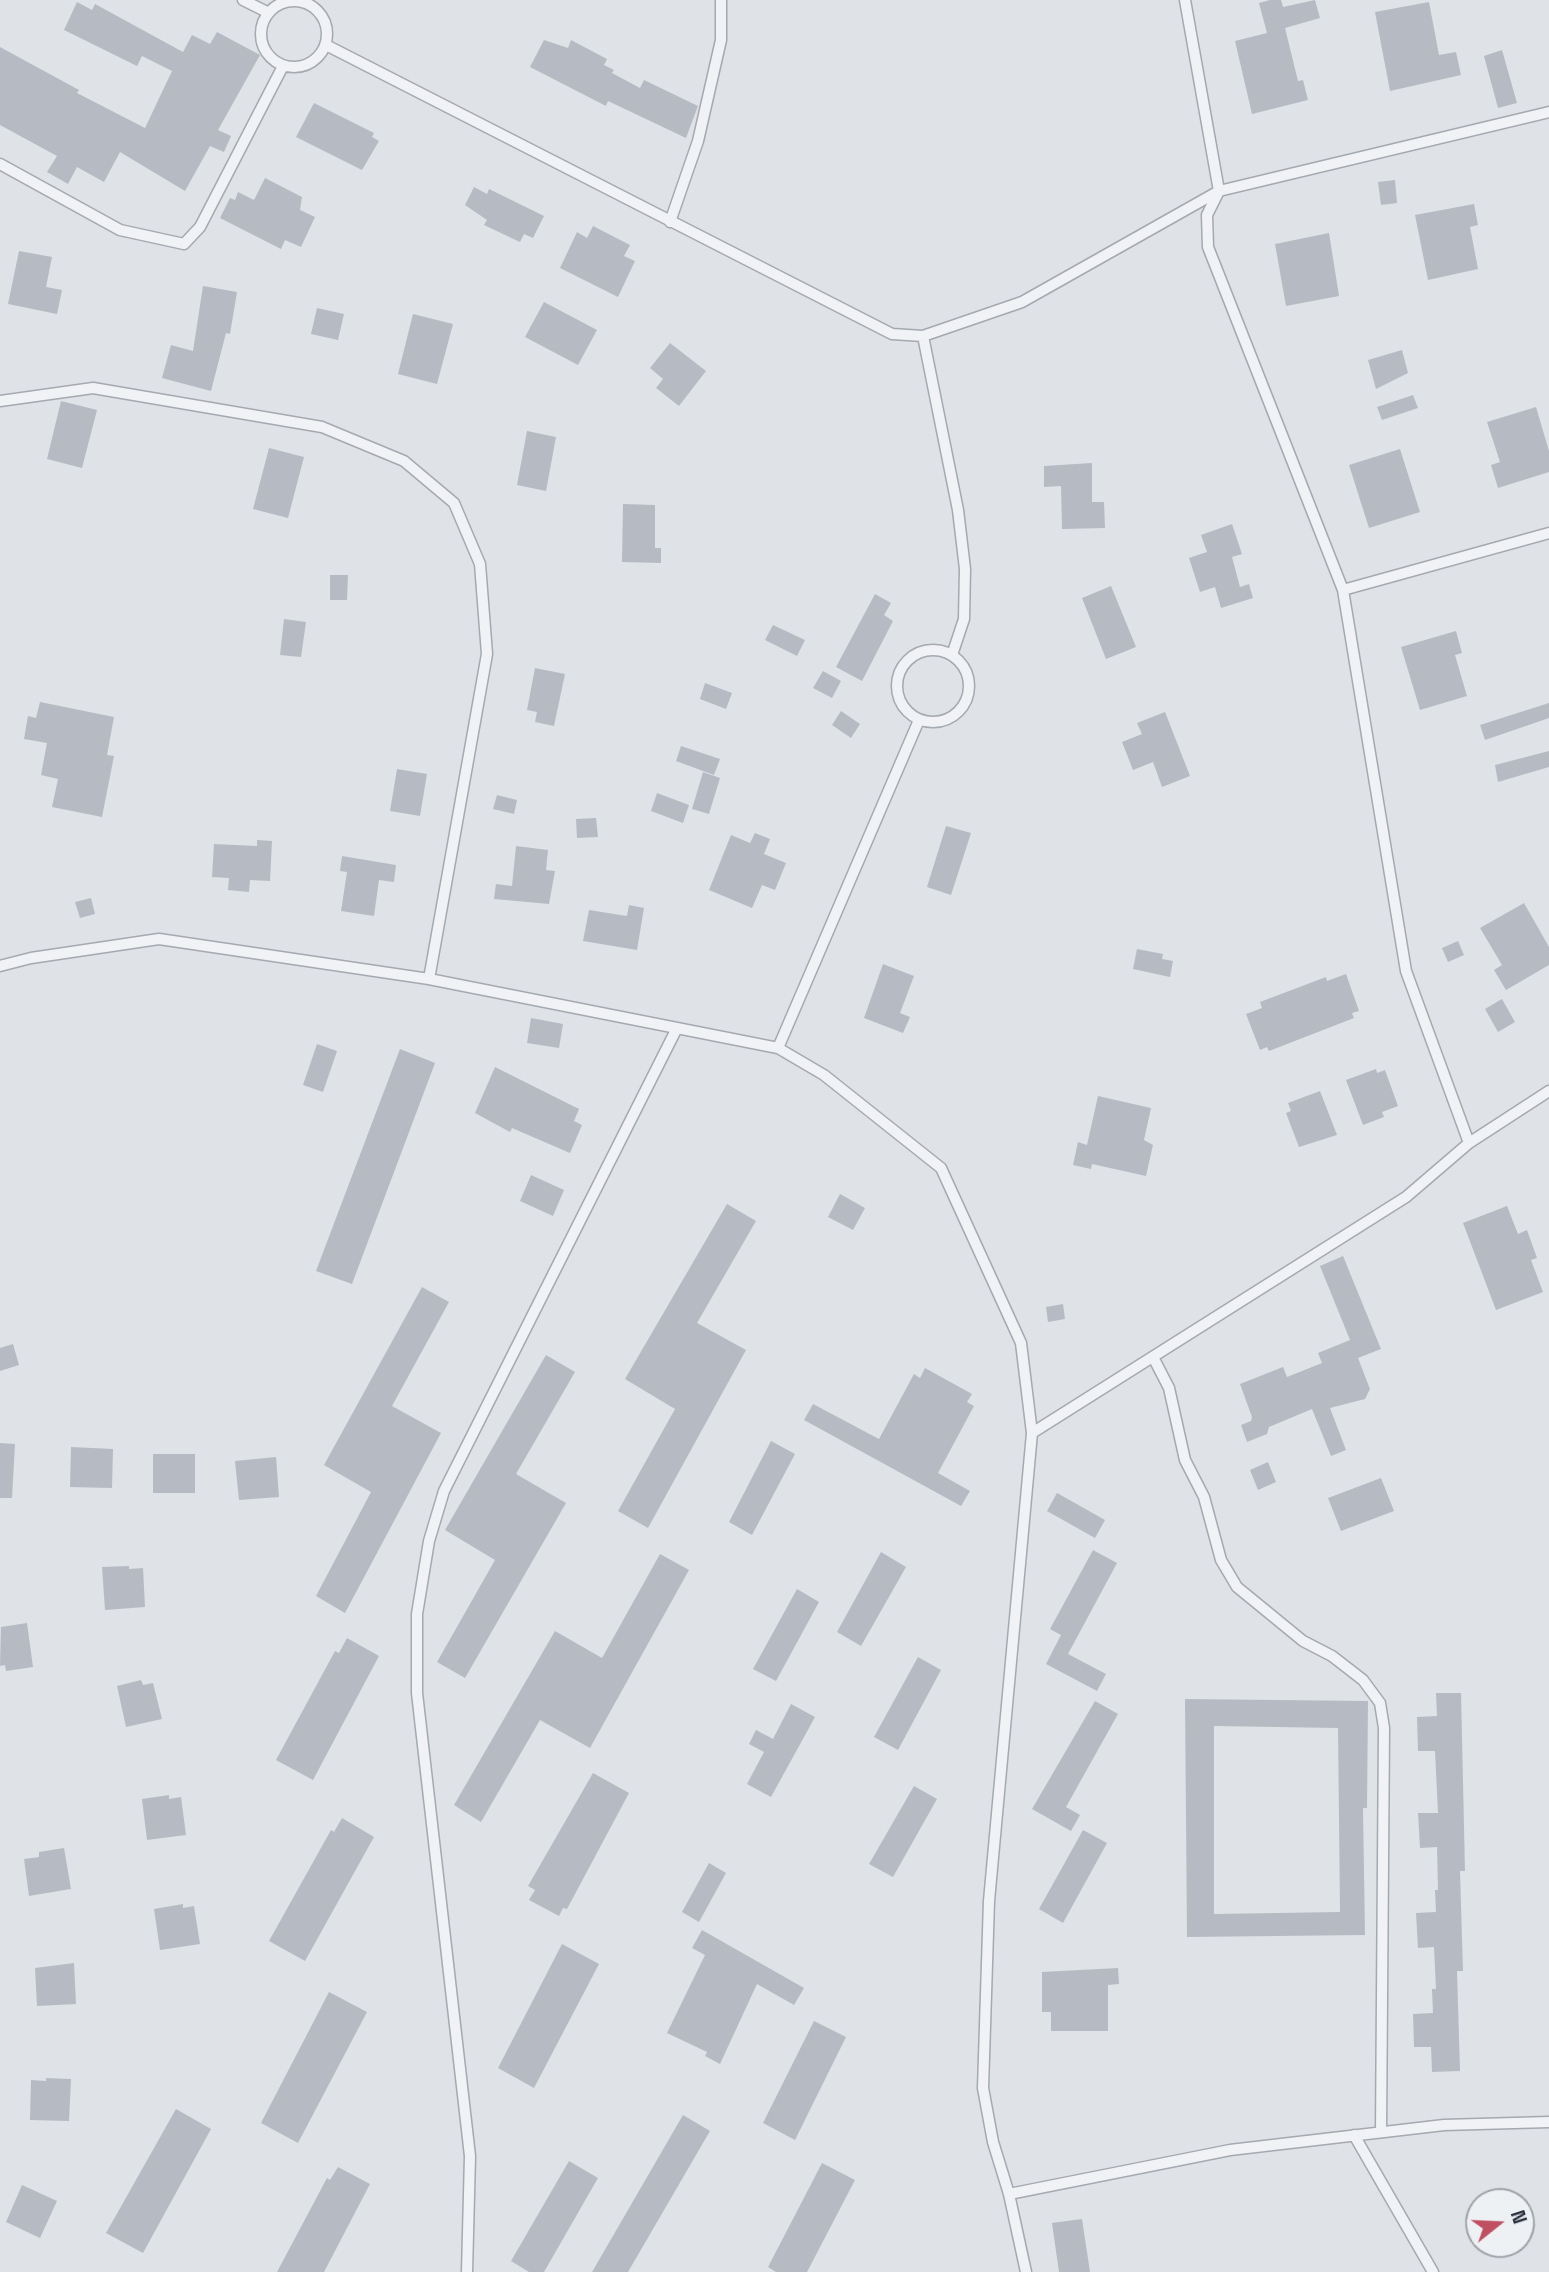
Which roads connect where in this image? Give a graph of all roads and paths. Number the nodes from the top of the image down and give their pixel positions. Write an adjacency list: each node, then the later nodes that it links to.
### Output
1 (243, 0): 5 (lane)
2 (721, 0): 11 (lane)
3 (1185, 0): 10 (lane)
4 (305, 1): 5 (lane); 6 (lane)
5 (267, 12): 7 (lane)
6 (326, 45): 7 (lane); 11 (lane)
7 (283, 66): 9 (lane)
8 (1549, 112): 10 (lane)
9 (0, 164)
10 (1219, 191): 12 (lane); 15 (lane)
11 (670, 222): 12 (lane)
12 (922, 337): 16 (lane)
13 (0, 401): 19 (lane)
14 (1549, 533): 15 (lane)
15 (1343, 590): 23 (lane)
16 (953, 655): 17 (lane); 17 (lane)
17 (919, 720): 21 (lane)
18 (0, 966): 19 (lane)
19 (429, 979): 20 (lane)
20 (676, 1030): 21 (lane); 30 (lane)
21 (778, 1048): 25 (lane)
22 (1549, 1091): 23 (lane)
23 (1469, 1143): 24 (lane)
24 (1153, 1357): 25 (lane); 27 (lane)
25 (1032, 1433): 29 (lane)
26 (1549, 2122): 27 (lane)
27 (1381, 2132): 28 (lane)
28 (1354, 2135): 29 (lane); 32 (lane)
29 (1009, 2194): 31 (lane)
30 (467, 2272)
31 (1026, 2272)
32 (1433, 2272)

